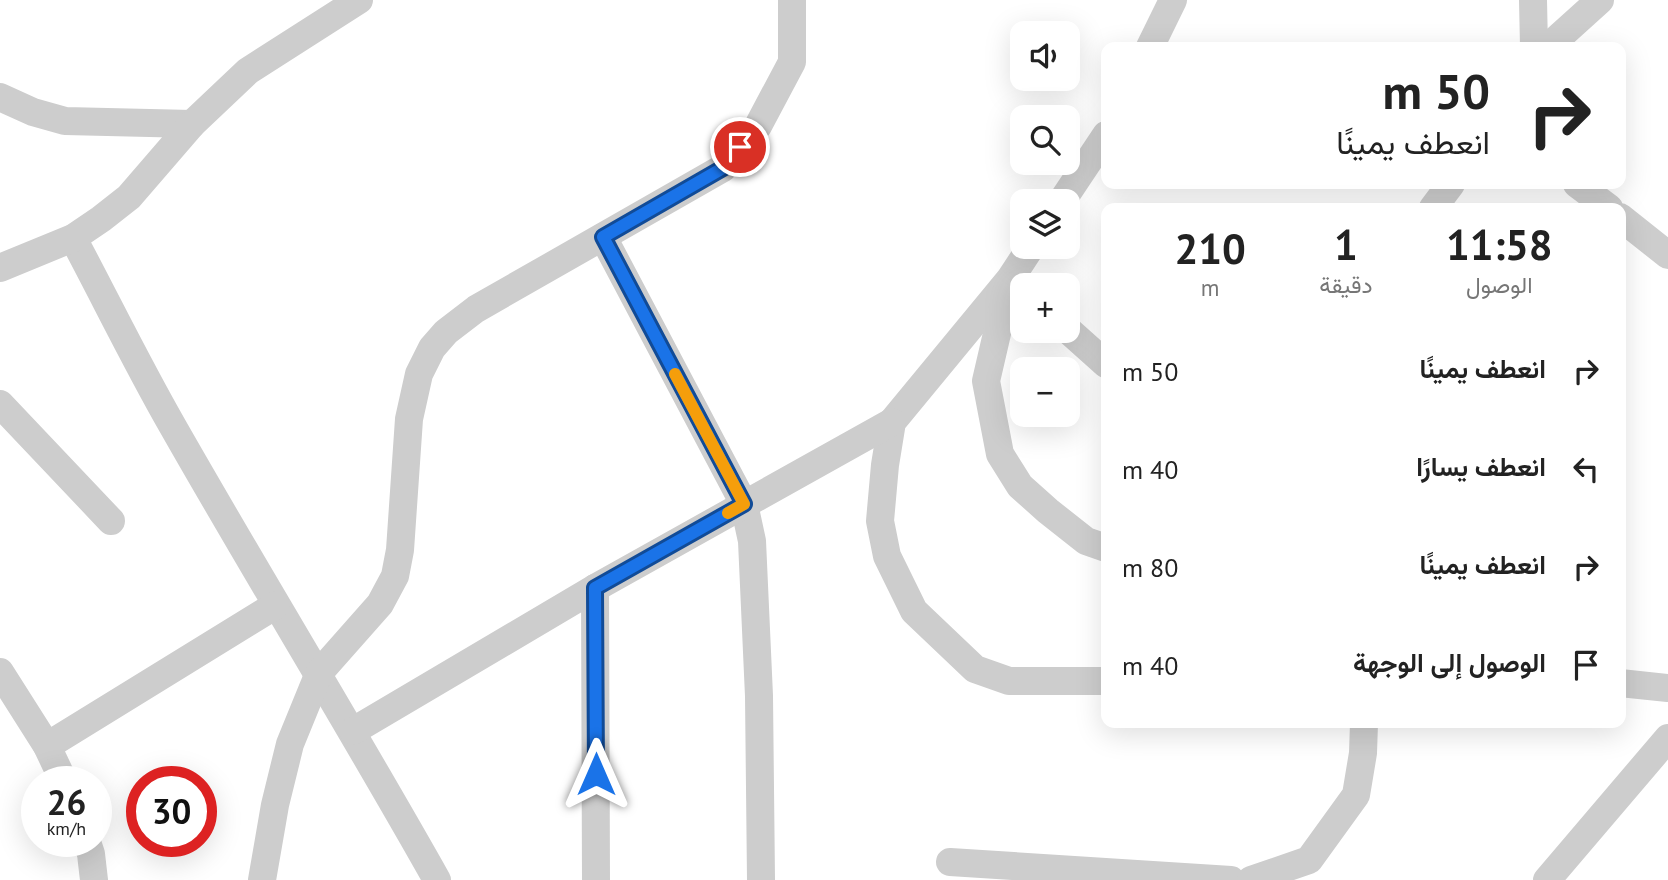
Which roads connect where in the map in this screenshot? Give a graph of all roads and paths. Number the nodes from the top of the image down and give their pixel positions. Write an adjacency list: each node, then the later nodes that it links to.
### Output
1 (359, 0): 10 (street)
2 (792, 0): 17 (street)
3 (1173, 0): 6 (street)
4 (1534, 0): 7 (street)
5 (1600, 0): 8 (street)
6 (1152, 42)
7 (1534, 42)
8 (1554, 42)
9 (0, 97): 10 (street)
10 (192, 124): 16 (street)
11 (1101, 142): 12 (street)
12 (1070, 189)
13 (1584, 189): 14 (street)
14 (1602, 203)
15 (1626, 223): 18 (street)
16 (72, 237): 19 (street); 30 (street)
17 (603, 237): 26 (street); 32 (street)
18 (1668, 255)
19 (0, 268)
20 (1010, 291): 25 (street)
21 (1010, 303): 28 (street)
22 (1080, 341): 23 (street)
23 (1101, 360)
24 (0, 404): 27 (street)
25 (892, 422): 26 (street); 33 (street)
26 (744, 504): 29 (street); 47 (street)
27 (111, 521)
28 (1101, 546)
29 (595, 588): 37 (street); 46 (street)
30 (276, 605): 32 (street); 39 (street)
31 (0, 672): 39 (street)
32 (319, 673): 37 (street); 44 (street)
33 (1101, 681)
34 (1626, 684): 35 (street)
35 (1668, 688)
36 (1364, 728): 49 (street)
37 (353, 731): 45 (street)
38 (1668, 738): 50 (street)
39 (47, 746): 40 (street)
40 (56, 766)
41 (91, 857): 43 (street)
42 (950, 862): 48 (street)
43 (94, 880)
44 (262, 880)
45 (437, 880)
46 (597, 880)
47 (761, 880)
48 (1231, 880)
49 (1251, 880)
50 (1547, 880)

